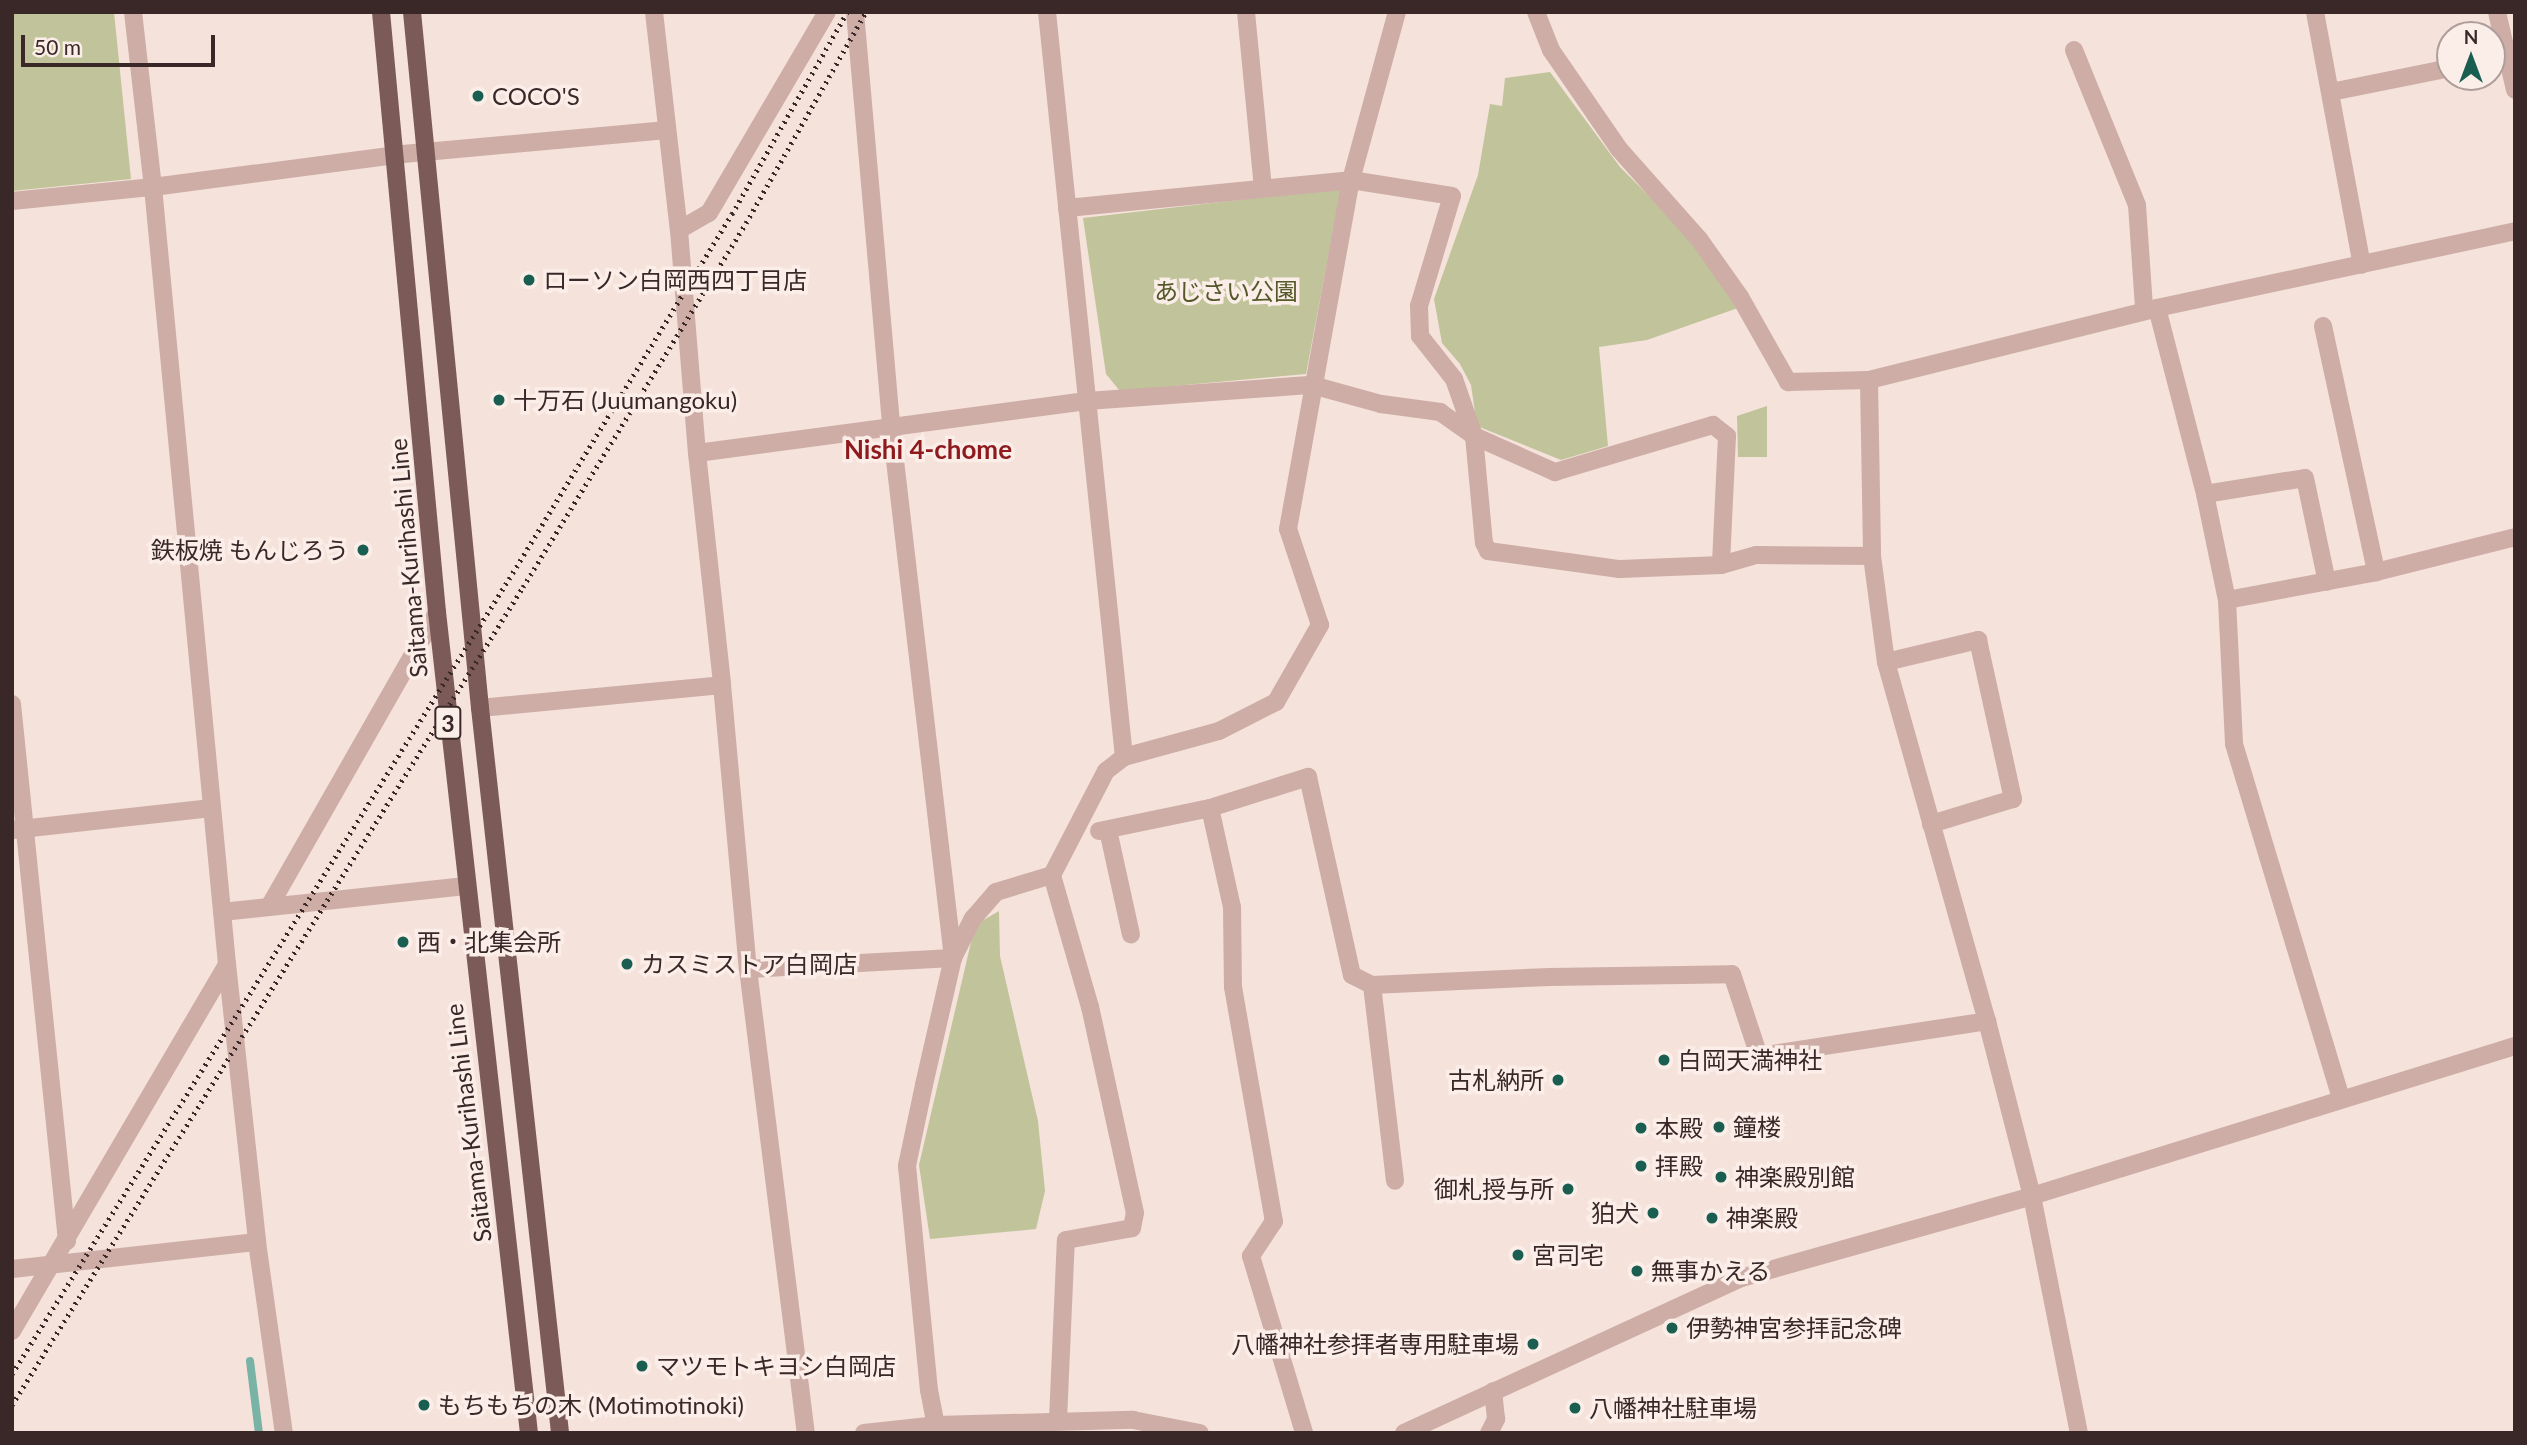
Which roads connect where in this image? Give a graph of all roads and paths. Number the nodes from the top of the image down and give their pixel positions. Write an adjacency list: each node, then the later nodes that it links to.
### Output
1 (133, 12): 21 (street)
2 (381, 12): 19 (main road, Saitama-Kurihashi Line / 3)
3 (412, 12): 18 (main road, 3)
4 (654, 12): 17 (street)
5 (827, 12): 25 (street)
6 (855, 12): 33 (street)
7 (1047, 12): 24 (street)
8 (1245, 12): 22 (street)
9 (1397, 12): 20 (street)
10 (1536, 12): 30 (street)
11 (2315, 12): 16 (street)
12 (2074, 50): 28 (street)
13 (2436, 71): 16 (street)
14 (2506, 71): 15 (street)
15 (2515, 90)
16 (2331, 92): 27 (street)
17 (667, 130): 18 (street); 25 (street)
18 (426, 153): 19 (street); 47 (main road, 3)
19 (396, 155): 21 (street); 43 (main road, Saitama-Kurihashi Line / 3)
20 (1351, 180): 22 (street); 31 (street); 34 (street)
21 (153, 187): 23 (street); 49 (street)
22 (1263, 187): 24 (street)
23 (12, 201)
24 (1068, 208): 32 (street)
25 (680, 230): 35 (street)
26 (2515, 231): 27 (street)
27 (2362, 265): 28 (street)
28 (2151, 308): 30 (street); 36 (street)
29 (2323, 327): 40 (street)
30 (1869, 380): 38 (street)
31 (1312, 385): 32 (street); 34 (street); 48 (street)
32 (1087, 401): 33 (street); 48 (street)
33 (891, 426): 35 (street); 58 (street)
34 (1474, 436): 39 (street); 39 (street)
35 (697, 453): 45 (street)
36 (2205, 494): 41 (street); 42 (street)
37 (2515, 537): 40 (street)
38 (1871, 556): 39 (street); 44 (street)
39 (1721, 565)
40 (2376, 572): 41 (street)
41 (2327, 582): 42 (street)
42 (2227, 600): 64 (street)
43 (437, 612): 54 (main road, Saitama-Kurihashi Line / 3); 55 (street)
44 (1886, 662): 51 (street); 51 (street)
45 (722, 685): 47 (street); 60 (street)
46 (12, 704): 52 (street)
47 (480, 708): 78 (main road, 3)
48 (1124, 757): 53 (street)
49 (212, 808): 52 (street); 56 (street)
50 (1210, 808): 57 (street); 61 (street); 82 (street)
51 (1931, 824): 62 (street)
52 (19, 829): 67 (street)
53 (1052, 875): 58 (street); 73 (street)
54 (466, 886): 55 (street); 77 (main road, Saitama-Kurihashi Line / 3)
55 (269, 907): 56 (street)
56 (222, 912): 59 (street)
57 (1131, 935)
58 (953, 958): 60 (street); 74 (street)
59 (227, 964): 67 (street); 68 (street)
60 (748, 970): 79 (street)
61 (1371, 985): 62 (street); 65 (street)
62 (1987, 1021): 66 (street)
63 (2515, 1046): 64 (street)
64 (2341, 1098): 66 (street)
65 (1395, 1181)
66 (2032, 1196): 72 (street); 85 (street)
67 (67, 1241): 69 (street)
68 (257, 1242): 69 (street); 76 (street)
69 (52, 1265): 70 (street); 71 (street)
70 (12, 1269)
71 (12, 1331)
72 (1493, 1391): 83 (street); 84 (street)
73 (1058, 1420): 74 (street); 81 (street)
74 (936, 1425): 75 (street)
75 (901, 1431): 80 (street)
76 (284, 1433)
77 (529, 1433)
78 (560, 1433)
79 (806, 1433)
80 (864, 1433)
81 (1200, 1433)
82 (1304, 1433)
83 (1404, 1433)
84 (1489, 1433)
85 (2079, 1433)

